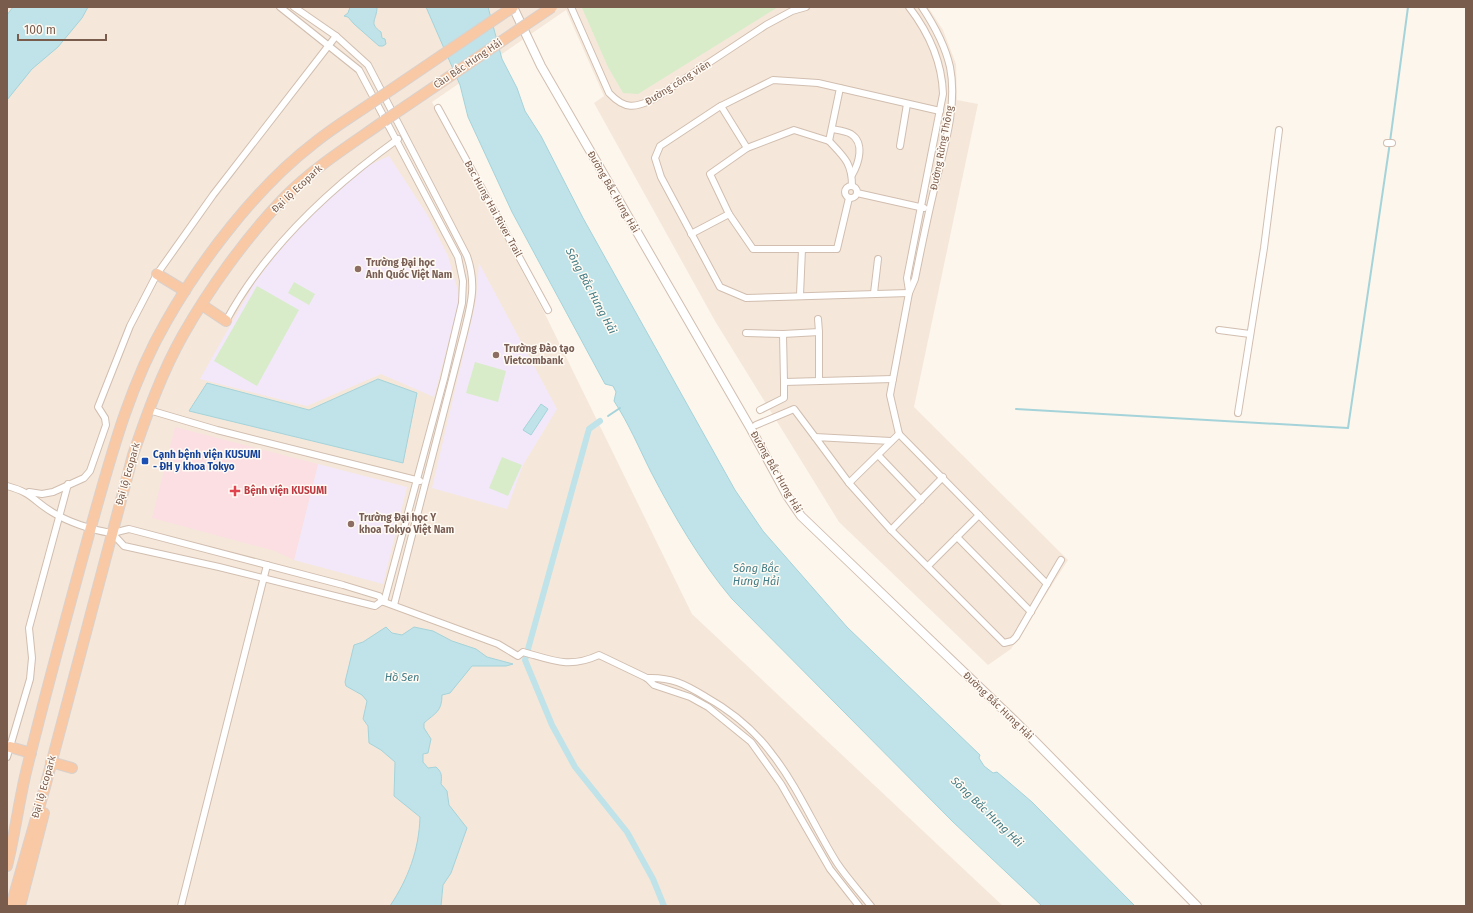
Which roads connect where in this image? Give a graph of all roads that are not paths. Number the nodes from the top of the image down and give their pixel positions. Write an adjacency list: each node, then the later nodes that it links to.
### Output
1 (280, 7): 10 (street)
2 (294, 7): 9 (street)
3 (513, 7): 37 (highway, Đại lộ Ecopark, bridge); 104 (street, Đường Bắc Hưng Hải)
4 (552, 7): 16 (highway, Cầu Bắc Hưng Hải, bridge)
5 (571, 7): 6 (street, Đường công viên)
6 (806, 7)
7 (910, 7): 15 (street, Đường Rừng Thông)
8 (922, 7): 29 (street, Đường Rừng Thông)
9 (336, 36): 10 (street); 19 (street)
10 (330, 46): 20 (street); 36 (street)
11 (840, 88): 12 (street); 13 (street); 17 (street)
12 (907, 104): 15 (street); 22 (street)
13 (720, 106): 23 (street); 31 (street)
14 (438, 108): 42 (street, Bac Hung Hai River Trail)
15 (940, 111): 28 (street, Đường Rừng Thông)
16 (384, 121): 41 (highway, Đại lộ Ecopark)
17 (832, 129): 21 (street); 24 (street)
18 (1279, 130): 49 (street)
19 (404, 135): 20 (street); 32 (street)
20 (396, 140): 33 (street); 44 (street)
21 (829, 141): 23 (street); 24 (street)
22 (900, 146)
23 (747, 148): 30 (street)
24 (852, 175): 25 (street)
25 (852, 186): 26 (street); 27 (street)
26 (857, 193): 27 (street); 28 (street)
27 (849, 198): 34 (street)
28 (921, 207): 29 (street); 39 (street, Đường Rừng Thông)
29 (929, 208): 39 (street, Đường Rừng Thông)
30 (729, 214): 31 (street); 34 (street)
31 (691, 234): 40 (street)
32 (461, 245): 33 (street); 54 (street)
33 (454, 249): 53 (street)
34 (802, 249): 40 (street)
35 (878, 258): 38 (street)
36 (157, 274): 37 (highway); 67 (street)
37 (185, 291): 73 (highway, Đại lộ Ecopark)
38 (874, 293): 39 (street); 40 (street)
39 (909, 293): 50 (street, Đường Rừng Thông)
40 (800, 296)
41 (202, 305): 44 (highway); 55 (highway, Đại lộ Ecopark)
42 (548, 310)
43 (818, 319): 46 (street)
44 (226, 321)
45 (1219, 330): 49 (street)
46 (819, 332): 48 (street); 51 (street)
47 (746, 333): 48 (street)
48 (783, 334): 52 (street)
49 (1250, 334): 57 (street)
50 (893, 379): 51 (street); 59 (street, Đường Rừng Thông)
51 (819, 381): 52 (street)
52 (784, 382): 56 (street)
53 (439, 397): 54 (street); 64 (street)
54 (447, 399): 65 (street)
55 (149, 410): 64 (street); 75 (highway, Đại lộ Ecopark)
56 (760, 410)
57 (1238, 412)
58 (756, 426): 60 (street)
59 (899, 434): 61 (street); 63 (street)
60 (815, 437): 61 (street); 66 (street)
61 (892, 441): 62 (street)
62 (878, 455): 66 (street); 70 (street)
63 (943, 478): 70 (street); 71 (street)
64 (417, 480): 65 (street); 82 (street)
65 (426, 482): 83 (street)
66 (849, 483): 74 (street)
67 (68, 484): 69 (street); 72 (street)
68 (7, 486): 69 (street)
69 (23, 490): 72 (street)
70 (921, 500): 74 (street)
71 (979, 515): 76 (street); 81 (street)
72 (59, 516): 73 (street); 88 (street)
73 (91, 528): 75 (street); 89 (highway, Đại lộ Ecopark)
74 (891, 530): 79 (street)
75 (112, 533): 78 (street); 80 (street); 91 (highway, Đại lộ Ecopark)
76 (957, 537): 79 (street); 84 (street)
77 (1061, 560): 81 (street)
78 (267, 565): 80 (street); 82 (street)
79 (928, 566): 84 (street)
80 (264, 578): 82 (street); 101 (street)
81 (1047, 584): 84 (street)
82 (383, 602): 83 (street)
83 (394, 605): 85 (street)
84 (1031, 612)
85 (647, 678): 86 (street); 87 (street)
86 (691, 688): 87 (street); 97 (street)
87 (688, 696): 98 (street)
88 (10, 746): 89 (highway); 90 (street)
89 (31, 753): 93 (highway, Đại lộ Ecopark)
90 (7, 757)
91 (51, 762): 92 (highway); 94 (highway, Đại lộ Ecopark)
92 (72, 768)
93 (26, 770): 95 (highway); 96 (highway, Đại lộ Ecopark)
94 (45, 787): 99 (highway, Đại lộ Ecopark); 100 (highway)
95 (7, 831)
96 (8, 864)
97 (855, 886): 98 (street); 103 (street)
98 (847, 892): 102 (street)
99 (11, 906)
100 (20, 906)
101 (181, 906)
102 (859, 906)
103 (871, 906)
104 (1197, 906)

